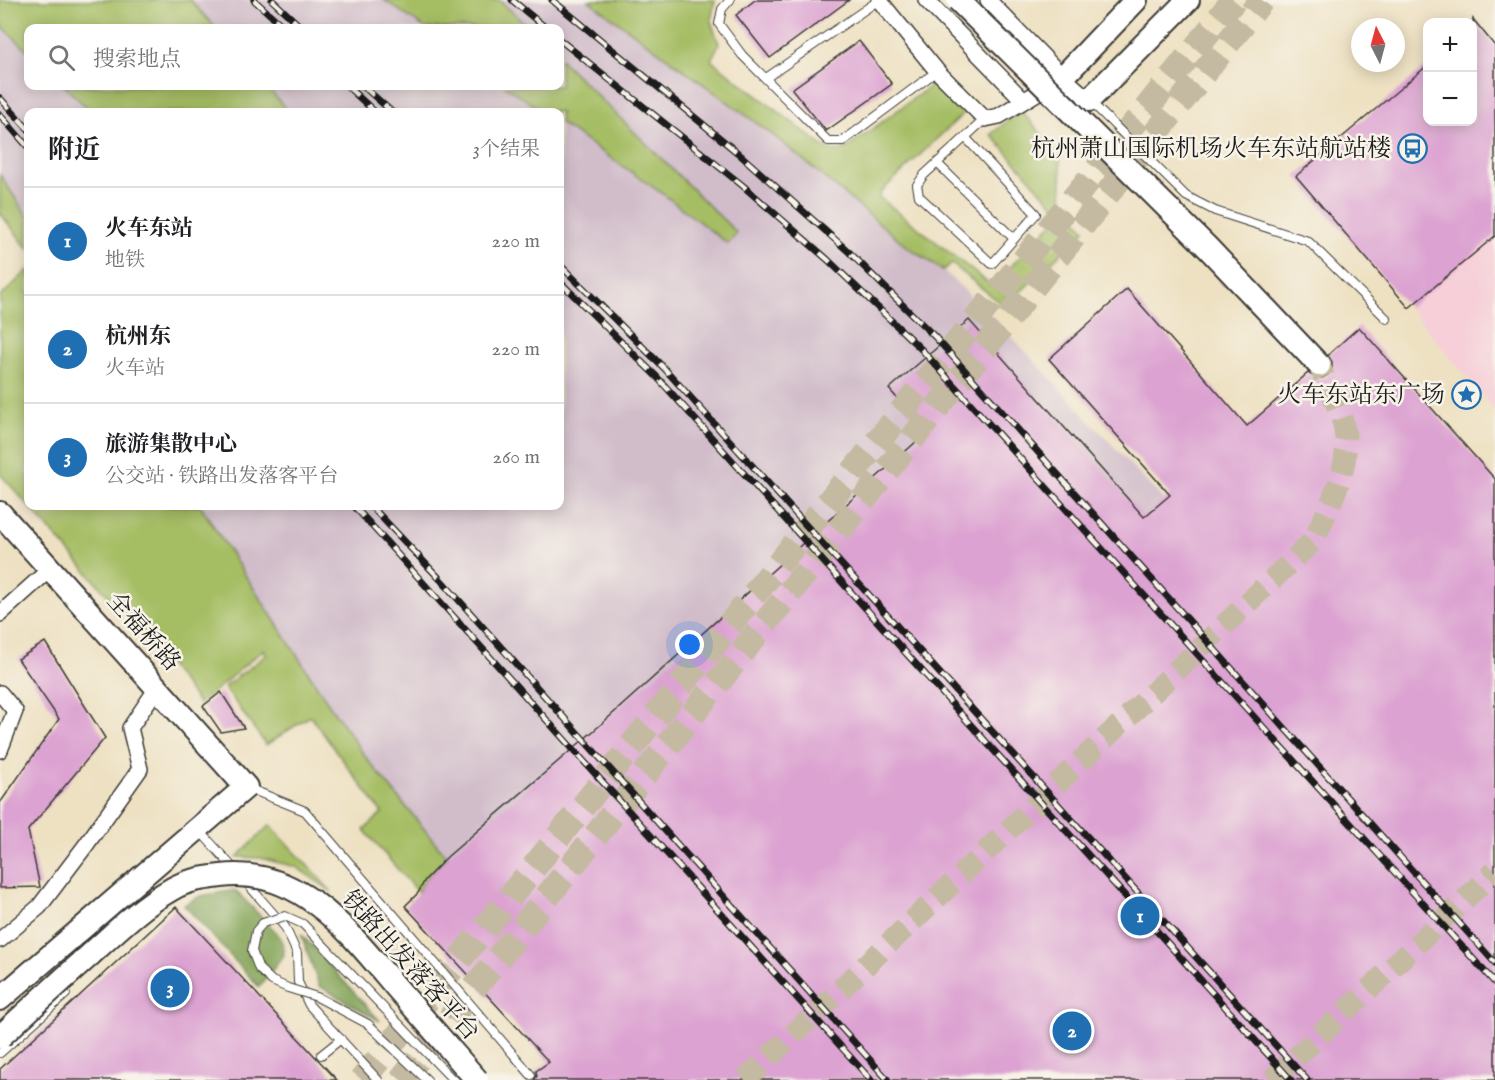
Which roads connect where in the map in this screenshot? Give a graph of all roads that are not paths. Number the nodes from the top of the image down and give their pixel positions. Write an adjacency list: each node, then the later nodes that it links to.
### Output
1 (730, 0): 10 (lane)
2 (879, 0): 8 (street); 10 (lane)
3 (926, 0): 12 (street)
4 (958, 0): 18 (main road, bridge)
5 (988, 0): 9 (street)
6 (1136, 0): 9 (main road)
7 (1188, 0): 11 (main road)
8 (938, 71): 10 (lane); 13 (street)
9 (1063, 77): 11 (street); 12 (street)
10 (766, 78)
11 (1089, 99): 17 (lane)
12 (1023, 100): 13 (street)
13 (985, 118): 14 (lane)
14 (965, 137): 15 (lane); 16 (lane)
15 (937, 164): 16 (lane); 16 (lane)
16 (1014, 239)
17 (1386, 319)
18 (1319, 365)
19 (0, 513): 20 (main road, 全福桥路)
20 (50, 568): 21 (street); 22 (main road, 全福桥路)
21 (0, 614)
22 (157, 688): 25 (main road, 全福桥路); 27 (street)
23 (0, 693): 24 (street)
24 (0, 750)
25 (246, 787): 26 (main road); 34 (lane)
26 (199, 829): 29 (main road); 31 (lane)
27 (0, 940)
28 (66, 994): 32 (lane)
29 (0, 999)
30 (0, 1037): 38 (main road, 铁路出发落客平台, bridge)
31 (341, 1040): 33 (lane); 35 (lane)
32 (0, 1053)
33 (321, 1055)
34 (531, 1075)
35 (378, 1080)
36 (427, 1080): 37 (lane, bridge)
37 (453, 1080)
38 (477, 1080)

